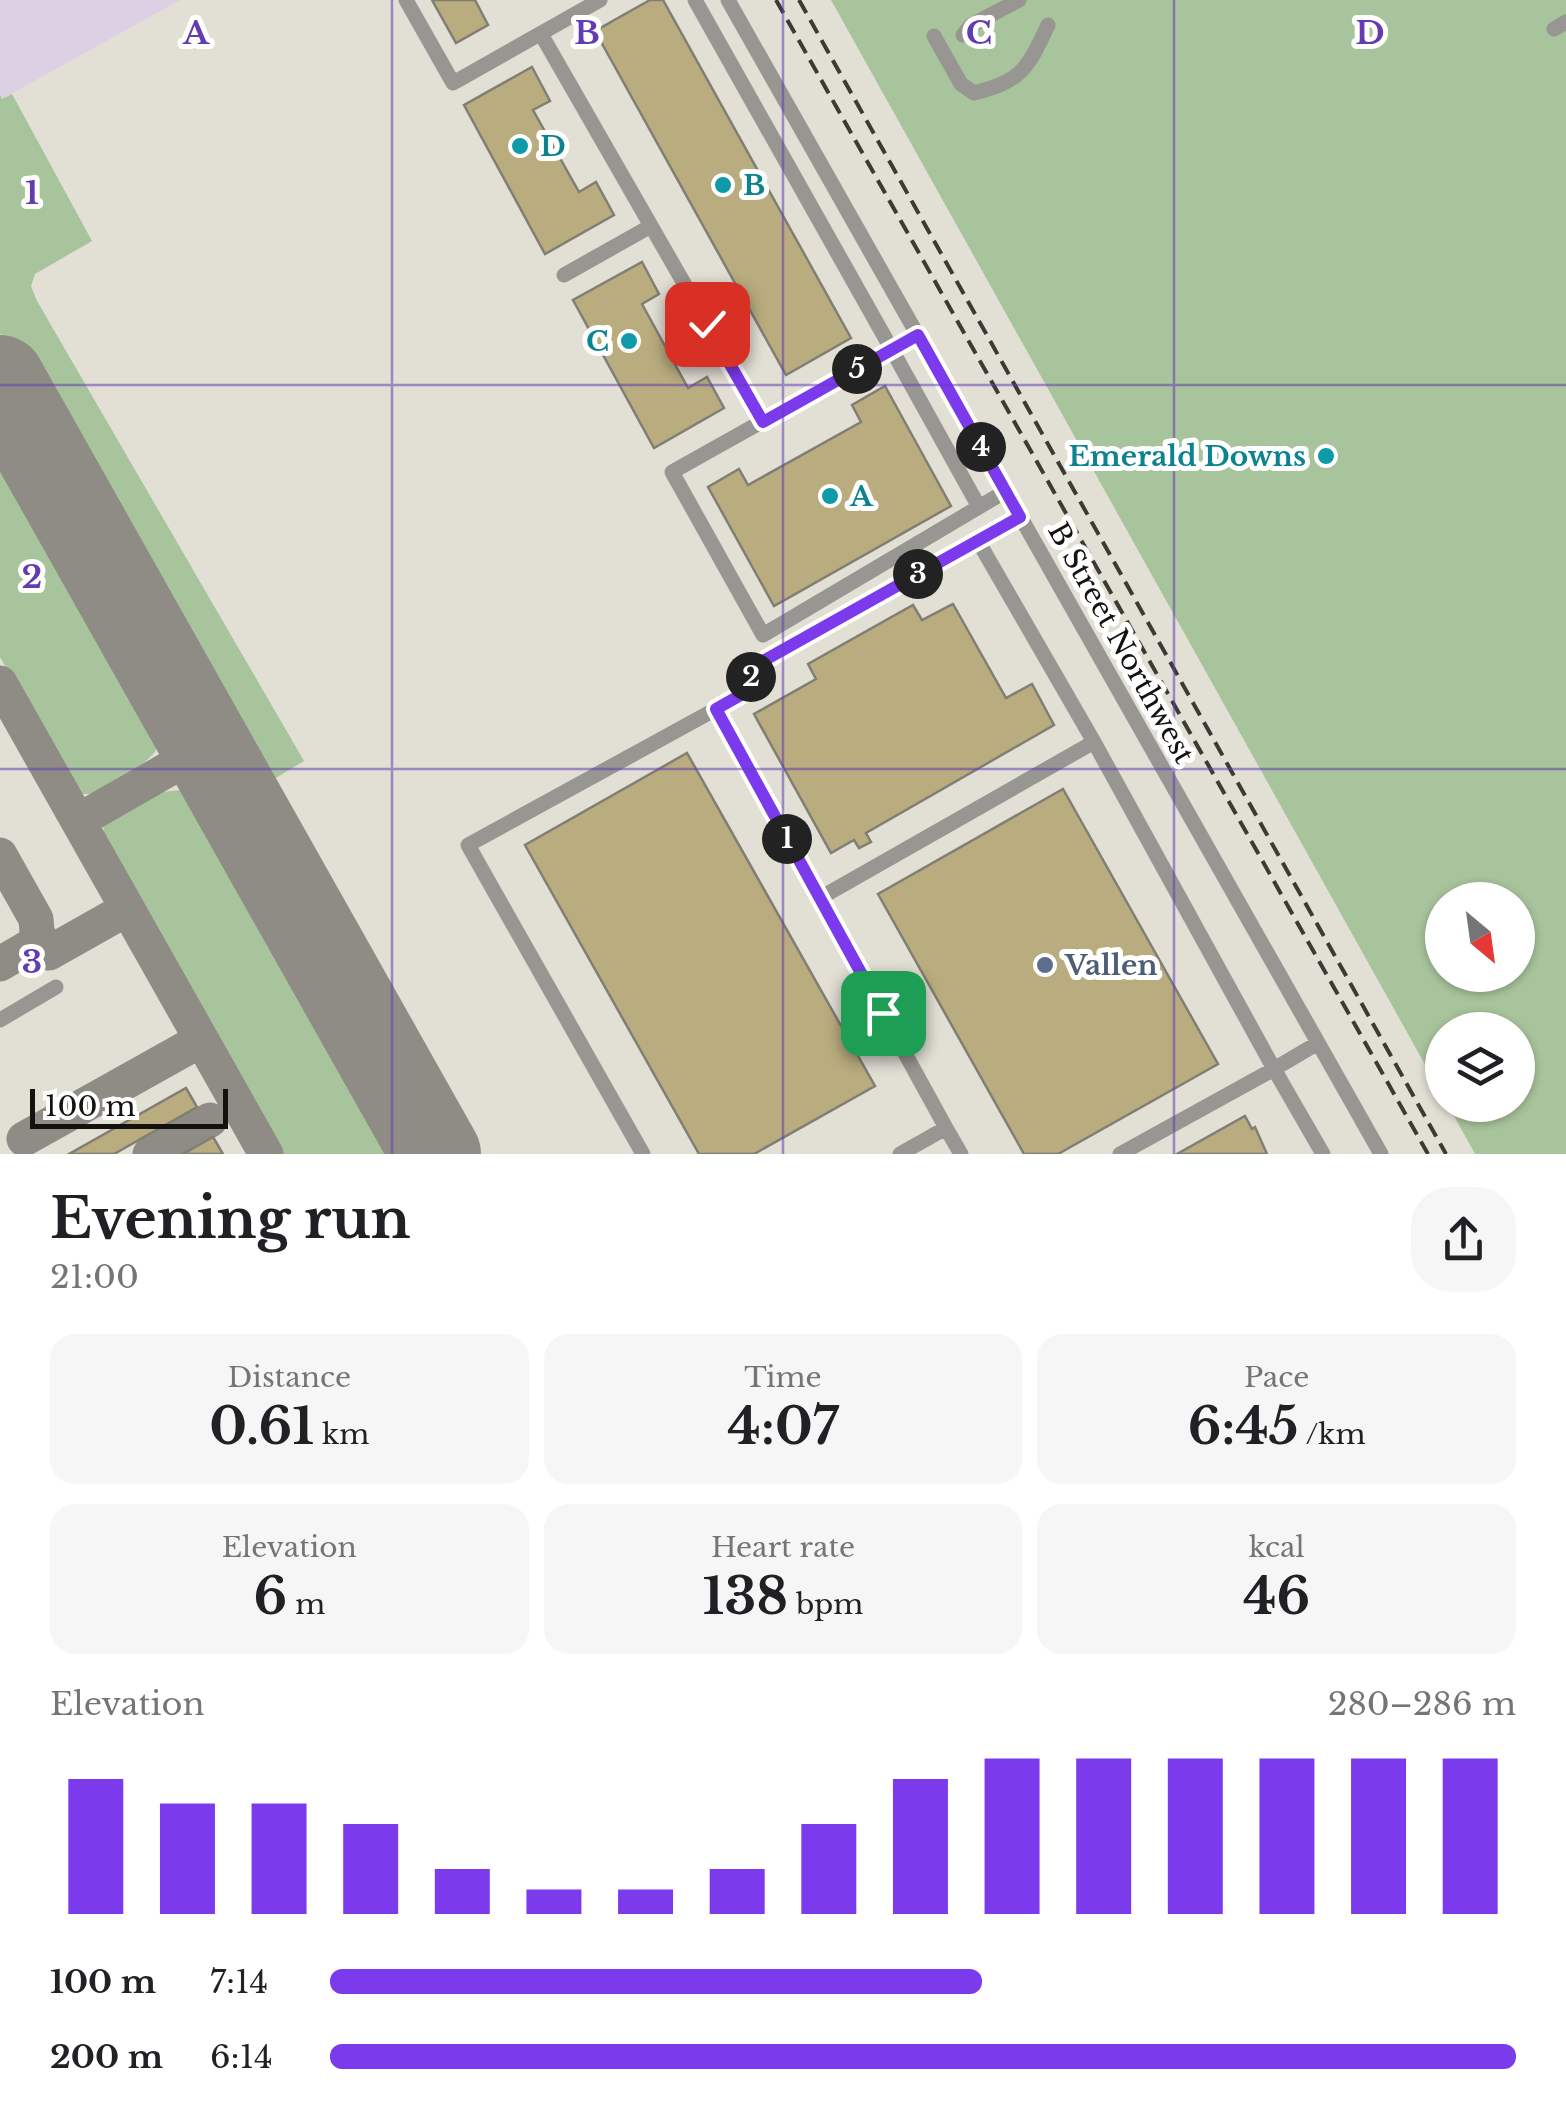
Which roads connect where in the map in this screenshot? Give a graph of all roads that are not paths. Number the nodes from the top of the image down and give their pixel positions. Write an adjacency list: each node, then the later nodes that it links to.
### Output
1 (406, 0): 7 (street)
2 (600, 0): 7 (street)
3 (695, 0): 13 (street)
4 (728, 0): 12 (street, B Street Northwest)
5 (1019, 0): 8 (street)
6 (1048, 25): 9 (street)
7 (541, 34): 10 (street)
8 (963, 35)
9 (934, 36)
10 (651, 226): 11 (street); 14 (street)
11 (564, 276)
12 (918, 335): 13 (street); 15 (street, B Street Northwest)
13 (892, 350): 14 (street); 16 (street)
14 (763, 422): 16 (street)
15 (1006, 492): 16 (street); 17 (street, B Street Northwest)
16 (979, 508)
17 (1020, 517): 18 (street); 24 (street, B Street Northwest)
18 (978, 540): 19 (street); 20 (street)
19 (716, 709): 21 (street); 27 (street)
20 (1094, 742): 21 (street); 25 (street)
21 (820, 898): 26 (street)
22 (56, 987): 23 (street)
23 (0, 1020)
24 (1318, 1043): 25 (street); 32 (street, B Street Northwest)
25 (1274, 1069): 30 (street); 31 (street)
26 (946, 1128): 28 (street); 29 (street)
27 (643, 1154)
28 (900, 1154)
29 (961, 1154)
30 (1120, 1154)
31 (1323, 1154)
32 (1381, 1154)

